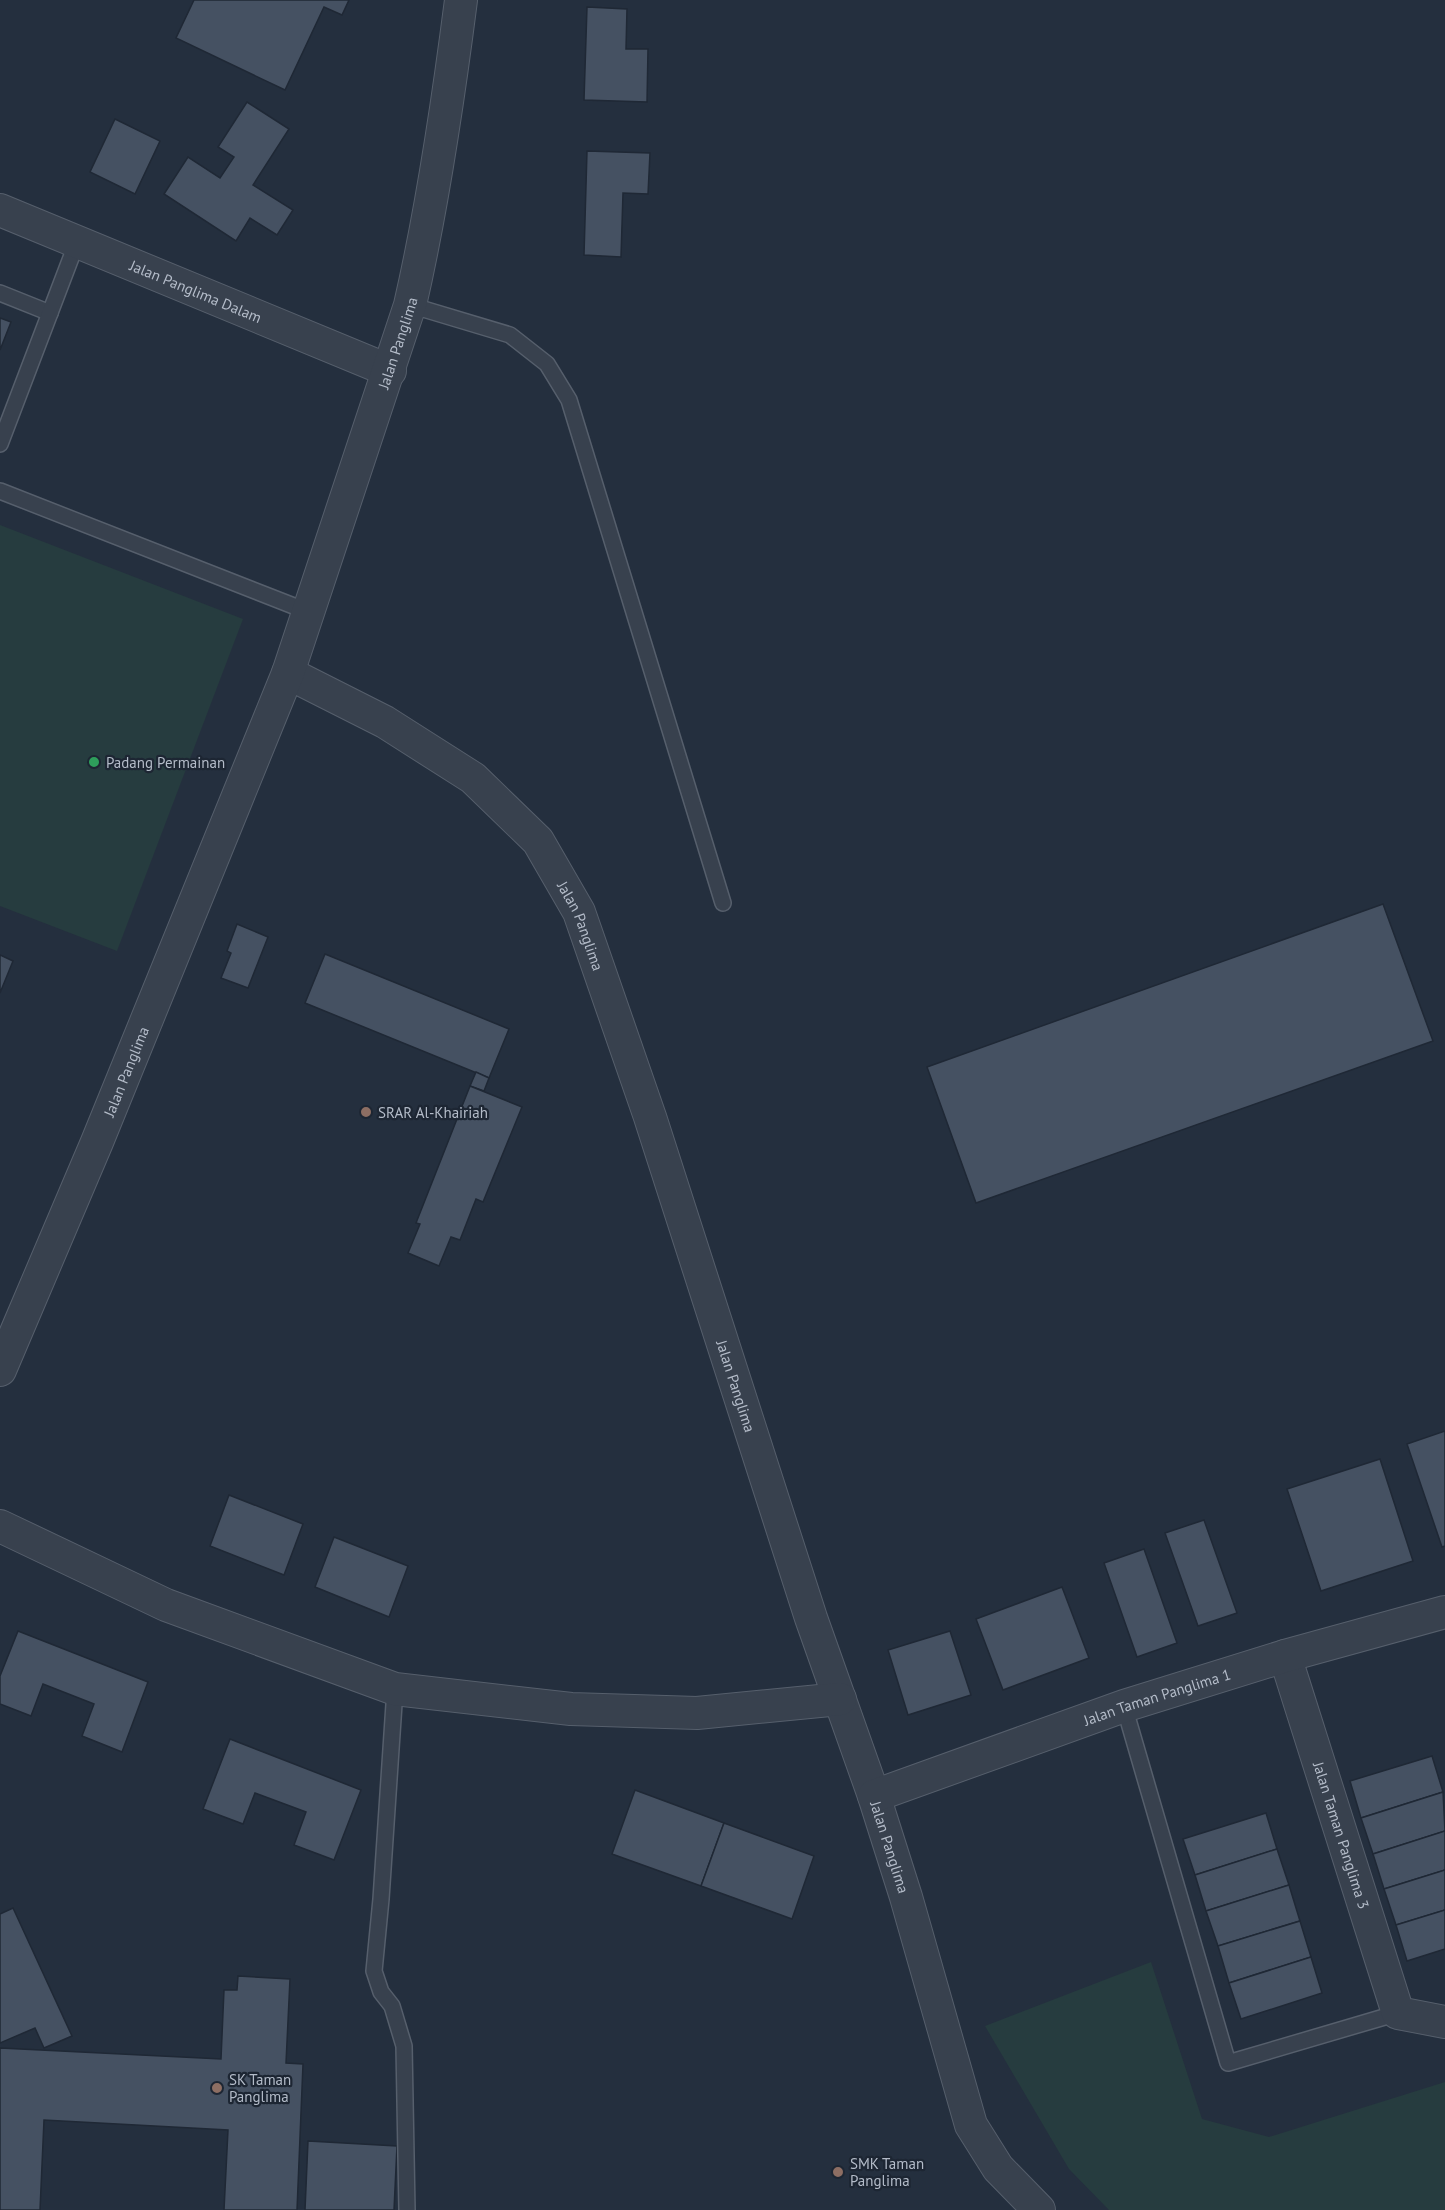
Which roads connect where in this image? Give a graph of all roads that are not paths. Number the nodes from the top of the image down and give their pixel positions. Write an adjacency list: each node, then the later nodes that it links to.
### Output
1 (462, 0): 5 (street, Jalan Panglima)
2 (0, 210): 3 (street, Jalan Panglima Dalam)
3 (77, 242): 6 (lane); 7 (street, Jalan Panglima Dalam)
4 (0, 293): 6 (lane)
5 (410, 305): 7 (street, Jalan Panglima); 12 (lane)
6 (50, 313): 8 (lane)
7 (390, 371): 10 (street, Jalan Panglima)
8 (0, 444)
9 (0, 491): 10 (lane)
10 (309, 612): 11 (street, Jalan Panglima)
11 (288, 673): 13 (street, Jalan Panglima); 18 (street, Jalan Panglima)
12 (723, 903)
13 (0, 1370)
14 (0, 1526): 17 (street)
15 (1445, 1612): 16 (street, Jalan Taman Panglima 1)
16 (1285, 1656): 19 (street, Jalan Taman Panglima 1); 21 (street, Jalan Taman Panglima 3)
17 (395, 1689): 18 (street); 23 (lane)
18 (840, 1699): 20 (street, Jalan Panglima)
19 (1124, 1706): 20 (street, Jalan Taman Panglima 1); 21 (lane)
20 (874, 1796): 24 (street, Jalan Panglima)
21 (1398, 2013): 22 (street)
22 (1445, 2022)
23 (407, 2210)
24 (1038, 2210)

